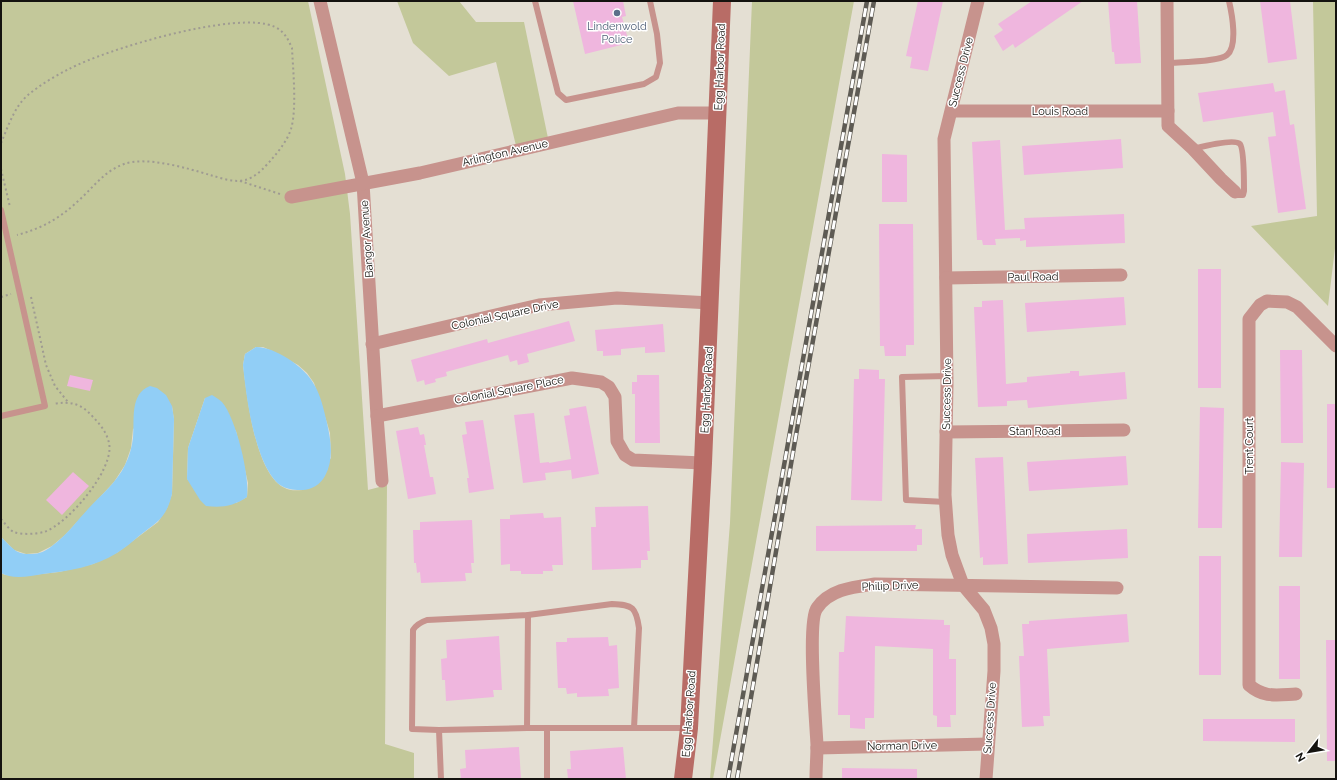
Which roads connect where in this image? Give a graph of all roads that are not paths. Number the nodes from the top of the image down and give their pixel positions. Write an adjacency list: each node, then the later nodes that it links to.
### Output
1 (320, 1): 13 (street, Bangor Avenue)
2 (535, 1): 3 (lane)
3 (650, 1)
4 (722, 1): 11 (street, Egg Harbor Road)
5 (978, 1): 9 (street, Success Drive)
6 (1167, 1): 8 (street)
7 (1229, 1): 8 (lane)
8 (1168, 63): 10 (street)
9 (952, 111): 10 (street, Louis Road); 18 (street, Success Drive)
10 (1168, 111): 12 (street)
11 (718, 113): 13 (street, Arlington Avenue); 19 (street, Egg Harbor Road)
12 (1193, 149): 14 (street); 14 (lane)
13 (363, 183): 15 (street, Arlington Avenue); 20 (street, Bangor Avenue)
14 (1235, 192)
15 (291, 197)
16 (1, 210): 23 (lane)
17 (1121, 275): 18 (street, Paul Road)
18 (946, 278): 22 (street, Success Drive)
19 (711, 303): 20 (street, Colonial Square Drive); 27 (street, Egg Harbor Road)
20 (372, 344): 24 (street, Bangor Avenue)
21 (1336, 346): 33 (street, Trent Court)
22 (947, 376): 26 (street, Success Drive); 29 (lane)
23 (1, 416)
24 (377, 416): 27 (street, Colonial Square Place); 28 (street, Bangor Avenue)
25 (1124, 430): 26 (street, Stan Road)
26 (946, 432): 29 (street, Success Drive)
27 (703, 463): 37 (street, Egg Harbor Road)
28 (382, 482)
29 (946, 502): 30 (street, Success Drive)
30 (963, 585): 31 (street, Philip Drive); 39 (street, Success Drive); 40 (street, Philip Drive)
31 (1117, 588)
32 (528, 615): 34 (lane); 36 (lane); 38 (lane)
33 (1296, 694)
34 (527, 728): 35 (lane); 38 (lane)
35 (547, 728): 36 (lane); 42 (lane)
36 (634, 728): 37 (lane)
37 (690, 728): 43 (street, Egg Harbor Road)
38 (439, 730): 41 (lane)
39 (988, 744): 40 (street, Norman Drive); 45 (street, Success Drive)
40 (817, 748): 44 (street, Philip Drive)
41 (441, 779)
42 (547, 779)
43 (683, 779)
44 (816, 779)
45 (986, 779)

